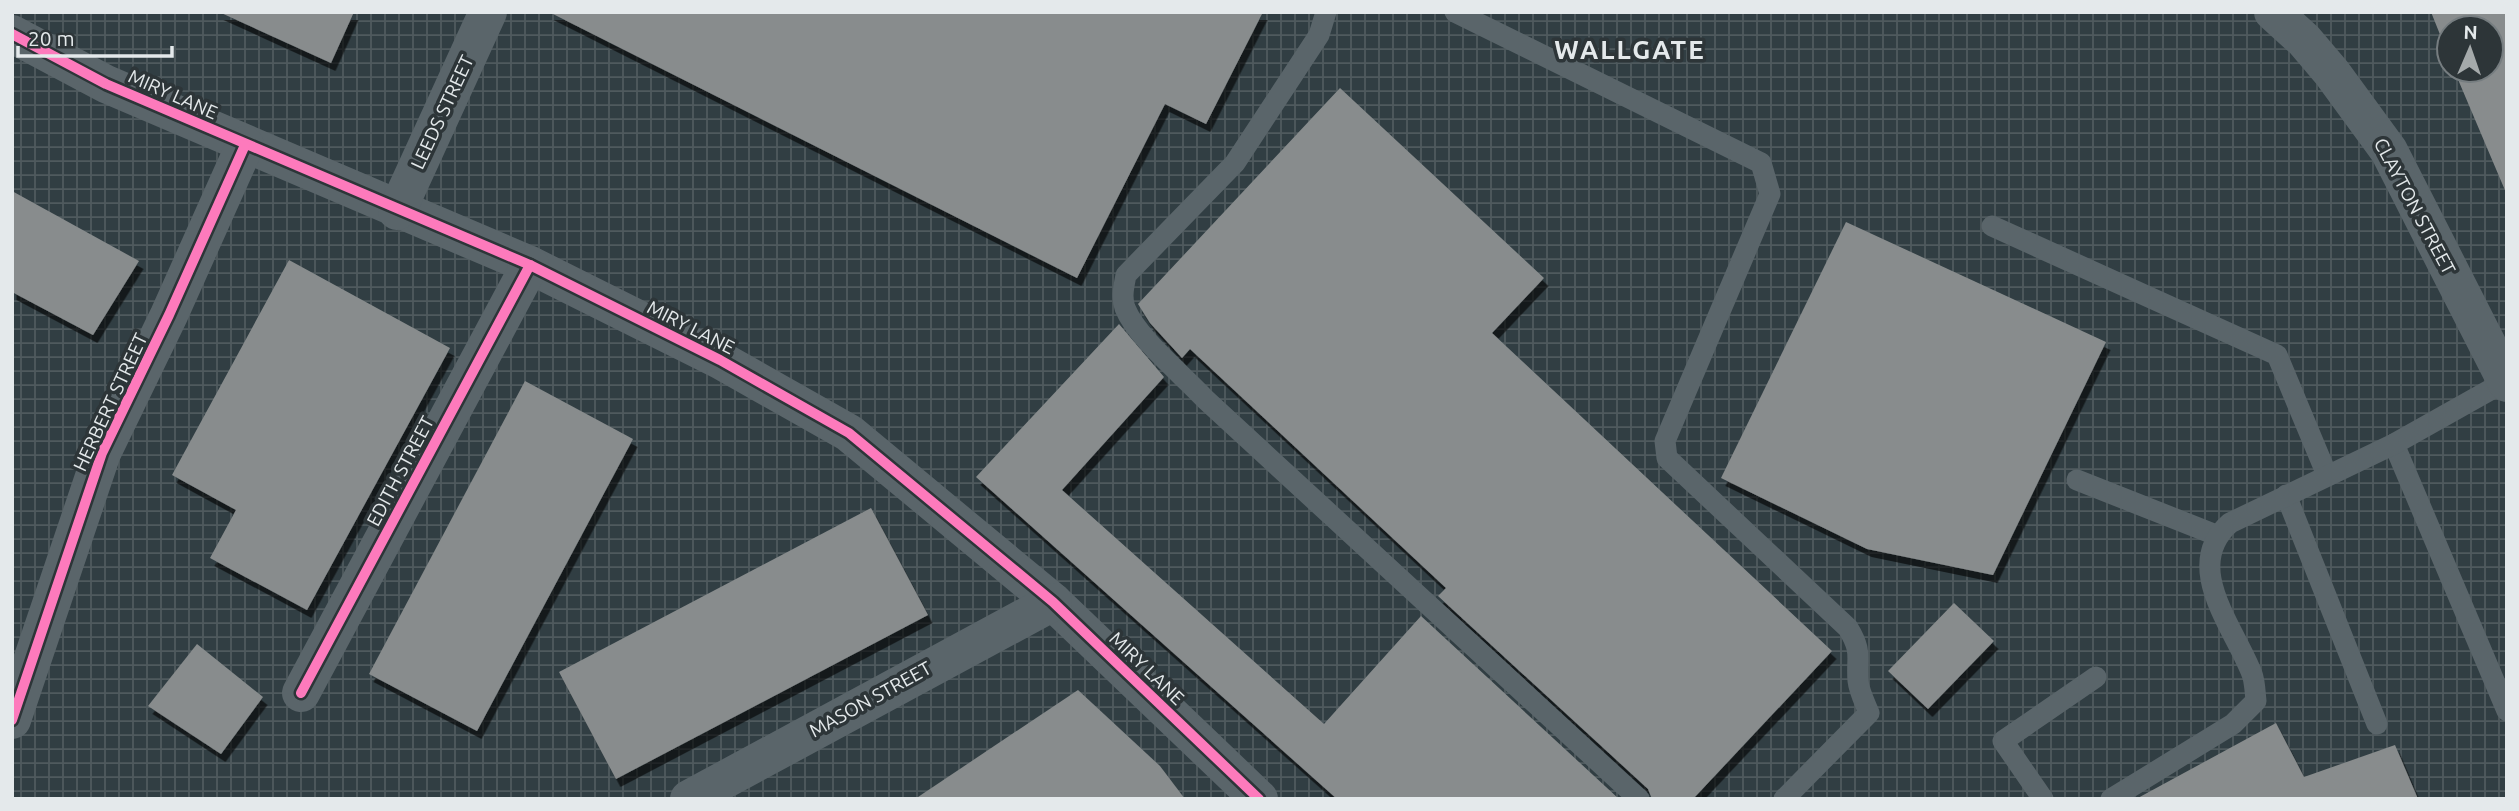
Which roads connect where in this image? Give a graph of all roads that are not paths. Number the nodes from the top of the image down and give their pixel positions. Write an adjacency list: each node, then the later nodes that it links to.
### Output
1 (488, 12): 8 (street, LEEDS STREET)
2 (1326, 12): 25 (lane)
3 (1455, 12): 26 (lane)
4 (2273, 12): 5 (street, CLAYTON STREET)
5 (2313, 26): 11 (street, CLAYTON STREET)
6 (12, 34): 7 (street, MIRY LANE)
7 (245, 145): 8 (street, MIRY LANE); 21 (street, HERBERT STREET)
8 (397, 211): 10 (street, MIRY LANE)
9 (1992, 226): 13 (lane)
10 (530, 265): 17 (street, MIRY LANE); 19 (street, EDITH STREET)
11 (2506, 382): 12 (lane)
12 (2394, 444): 13 (lane); 20 (lane)
13 (2327, 475): 15 (lane)
14 (2077, 480): 16 (lane)
15 (2286, 495): 16 (lane); 22 (lane)
16 (2216, 535): 28 (lane)
17 (1053, 602): 23 (street, MASON STREET); 24 (street, MIRY LANE)
18 (2095, 677): 27 (lane)
19 (301, 693)
20 (2507, 711)
21 (12, 720)
22 (2377, 724)
23 (690, 799)
24 (1259, 799)
25 (1639, 799)
26 (1784, 799)
27 (2043, 799)
28 (2111, 799)

